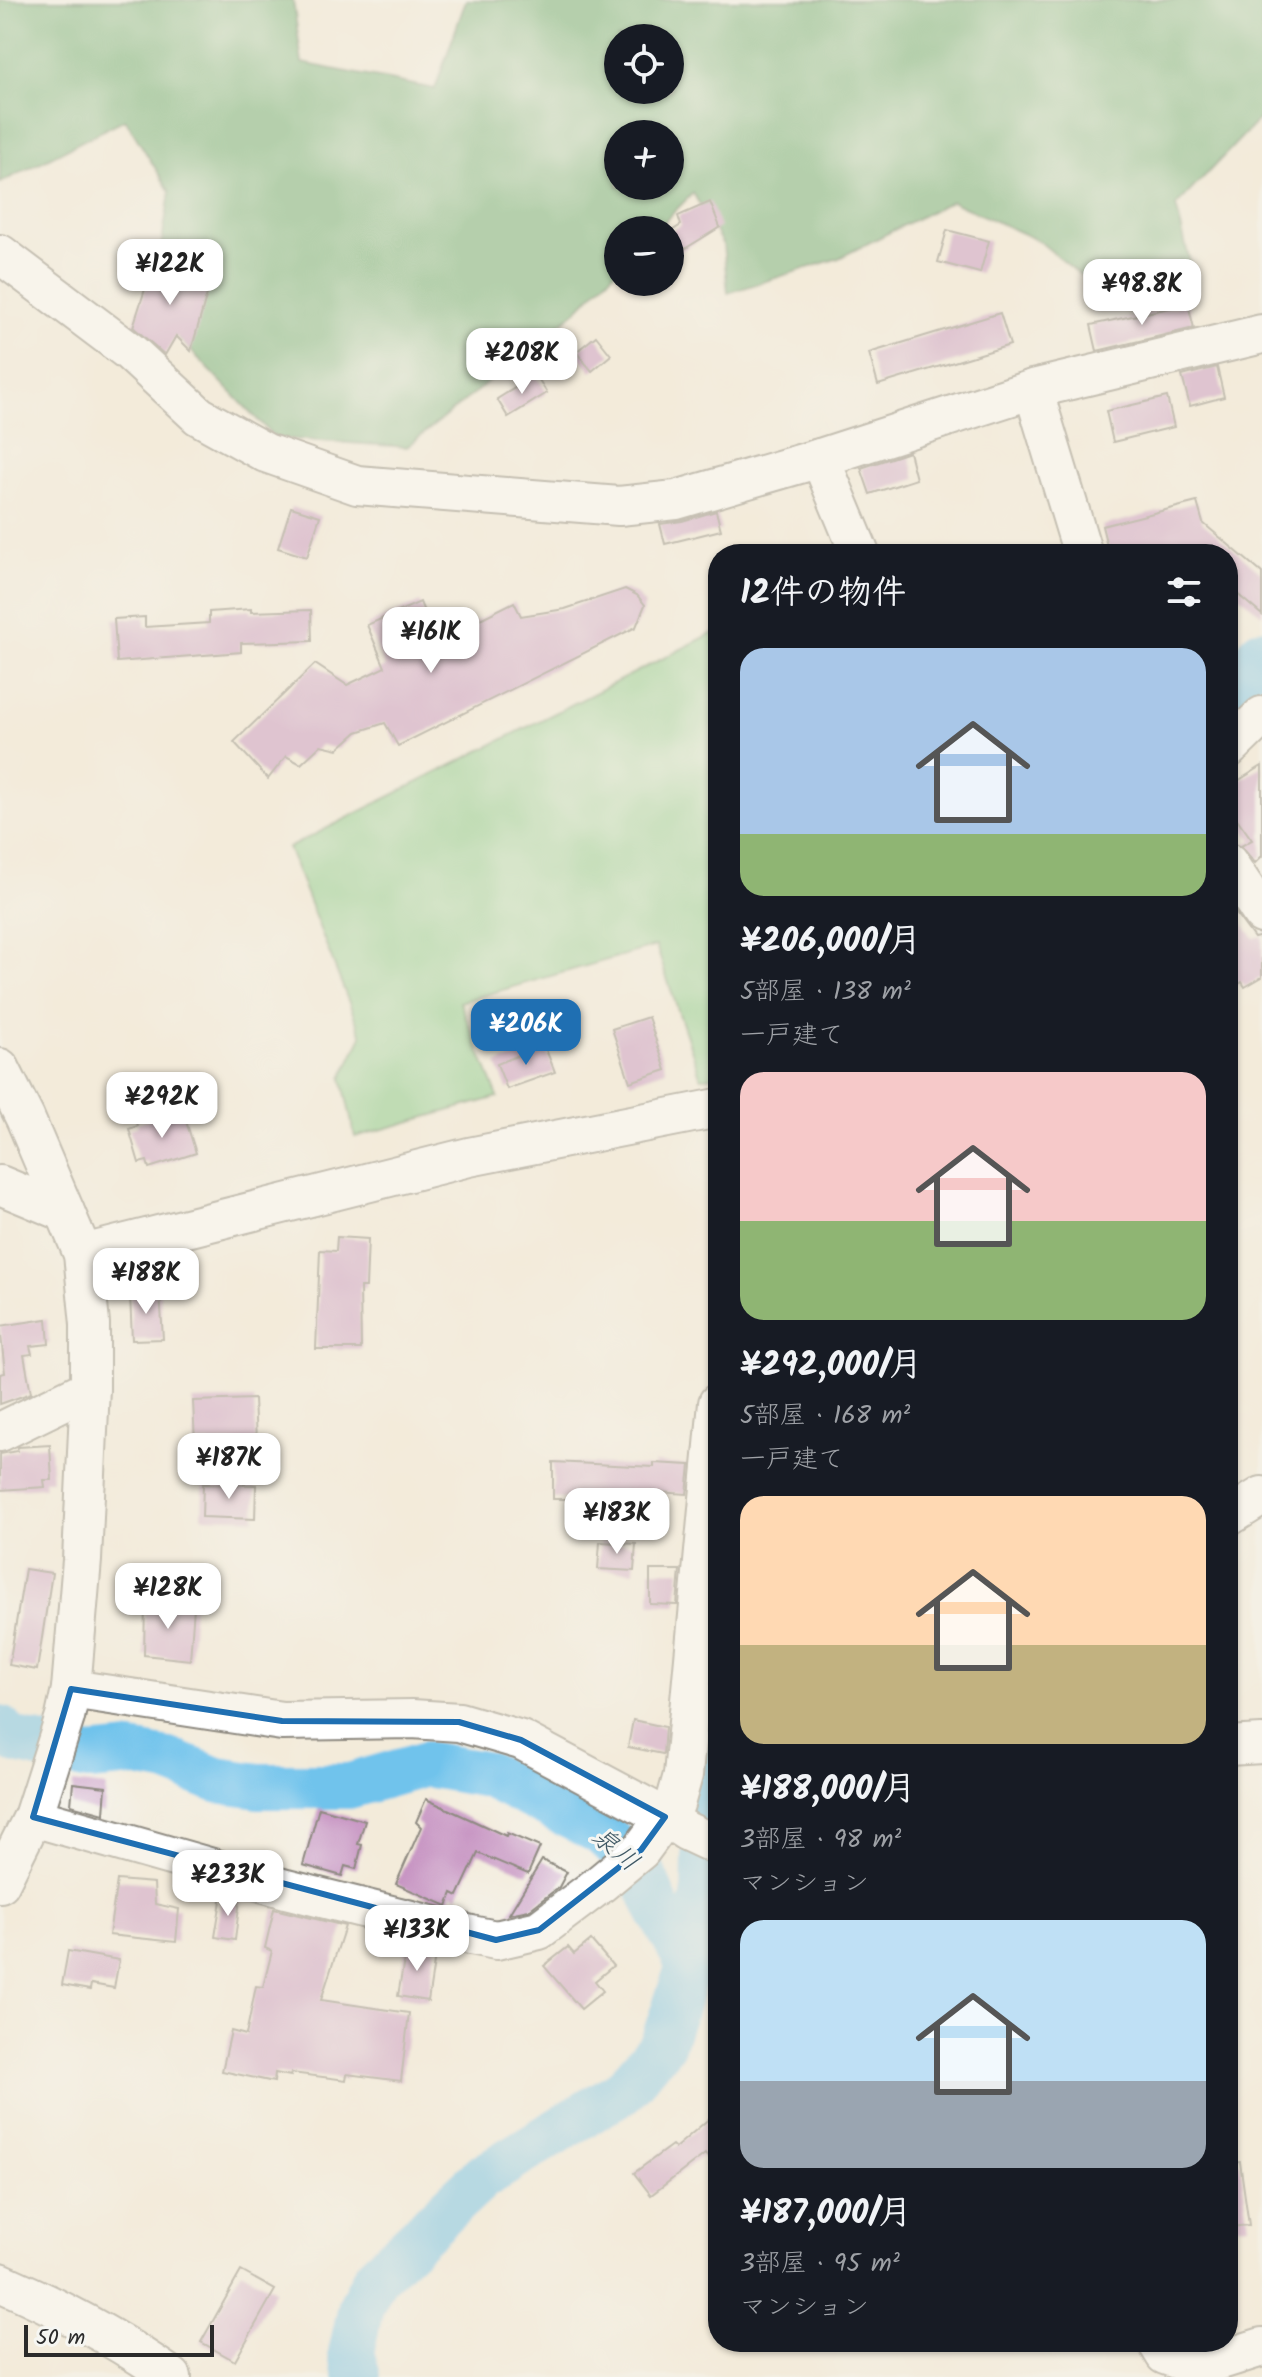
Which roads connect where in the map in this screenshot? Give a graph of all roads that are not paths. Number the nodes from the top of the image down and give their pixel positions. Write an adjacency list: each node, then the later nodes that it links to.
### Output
1 (0, 254): 4 (street)
2 (1262, 334): 3 (street)
3 (1033, 389): 4 (street); 6 (street)
4 (820, 458): 5 (street)
5 (856, 544)
6 (1080, 544)
7 (1262, 716): 8 (street)
8 (1238, 739)
9 (1238, 878): 10 (street)
10 (1261, 911)
11 (0, 1068): 14 (street)
12 (708, 1110): 15 (street)
13 (0, 1185): 14 (street)
14 (65, 1212): 15 (street)
15 (83, 1254): 16 (street)
16 (90, 1388): 17 (street); 21 (street)
17 (0, 1432)
18 (1262, 1496): 20 (street)
19 (708, 1509): 25 (street)
20 (1238, 1511)
21 (68, 1703): 24 (street); 25 (street)
22 (1262, 1744): 23 (street)
23 (1238, 1745)
24 (37, 1804): 25 (street); 26 (street)
25 (690, 1831)
26 (0, 1883)
27 (0, 2282): 30 (street)
28 (1262, 2347): 29 (street)
29 (1163, 2352)
30 (172, 2377)

